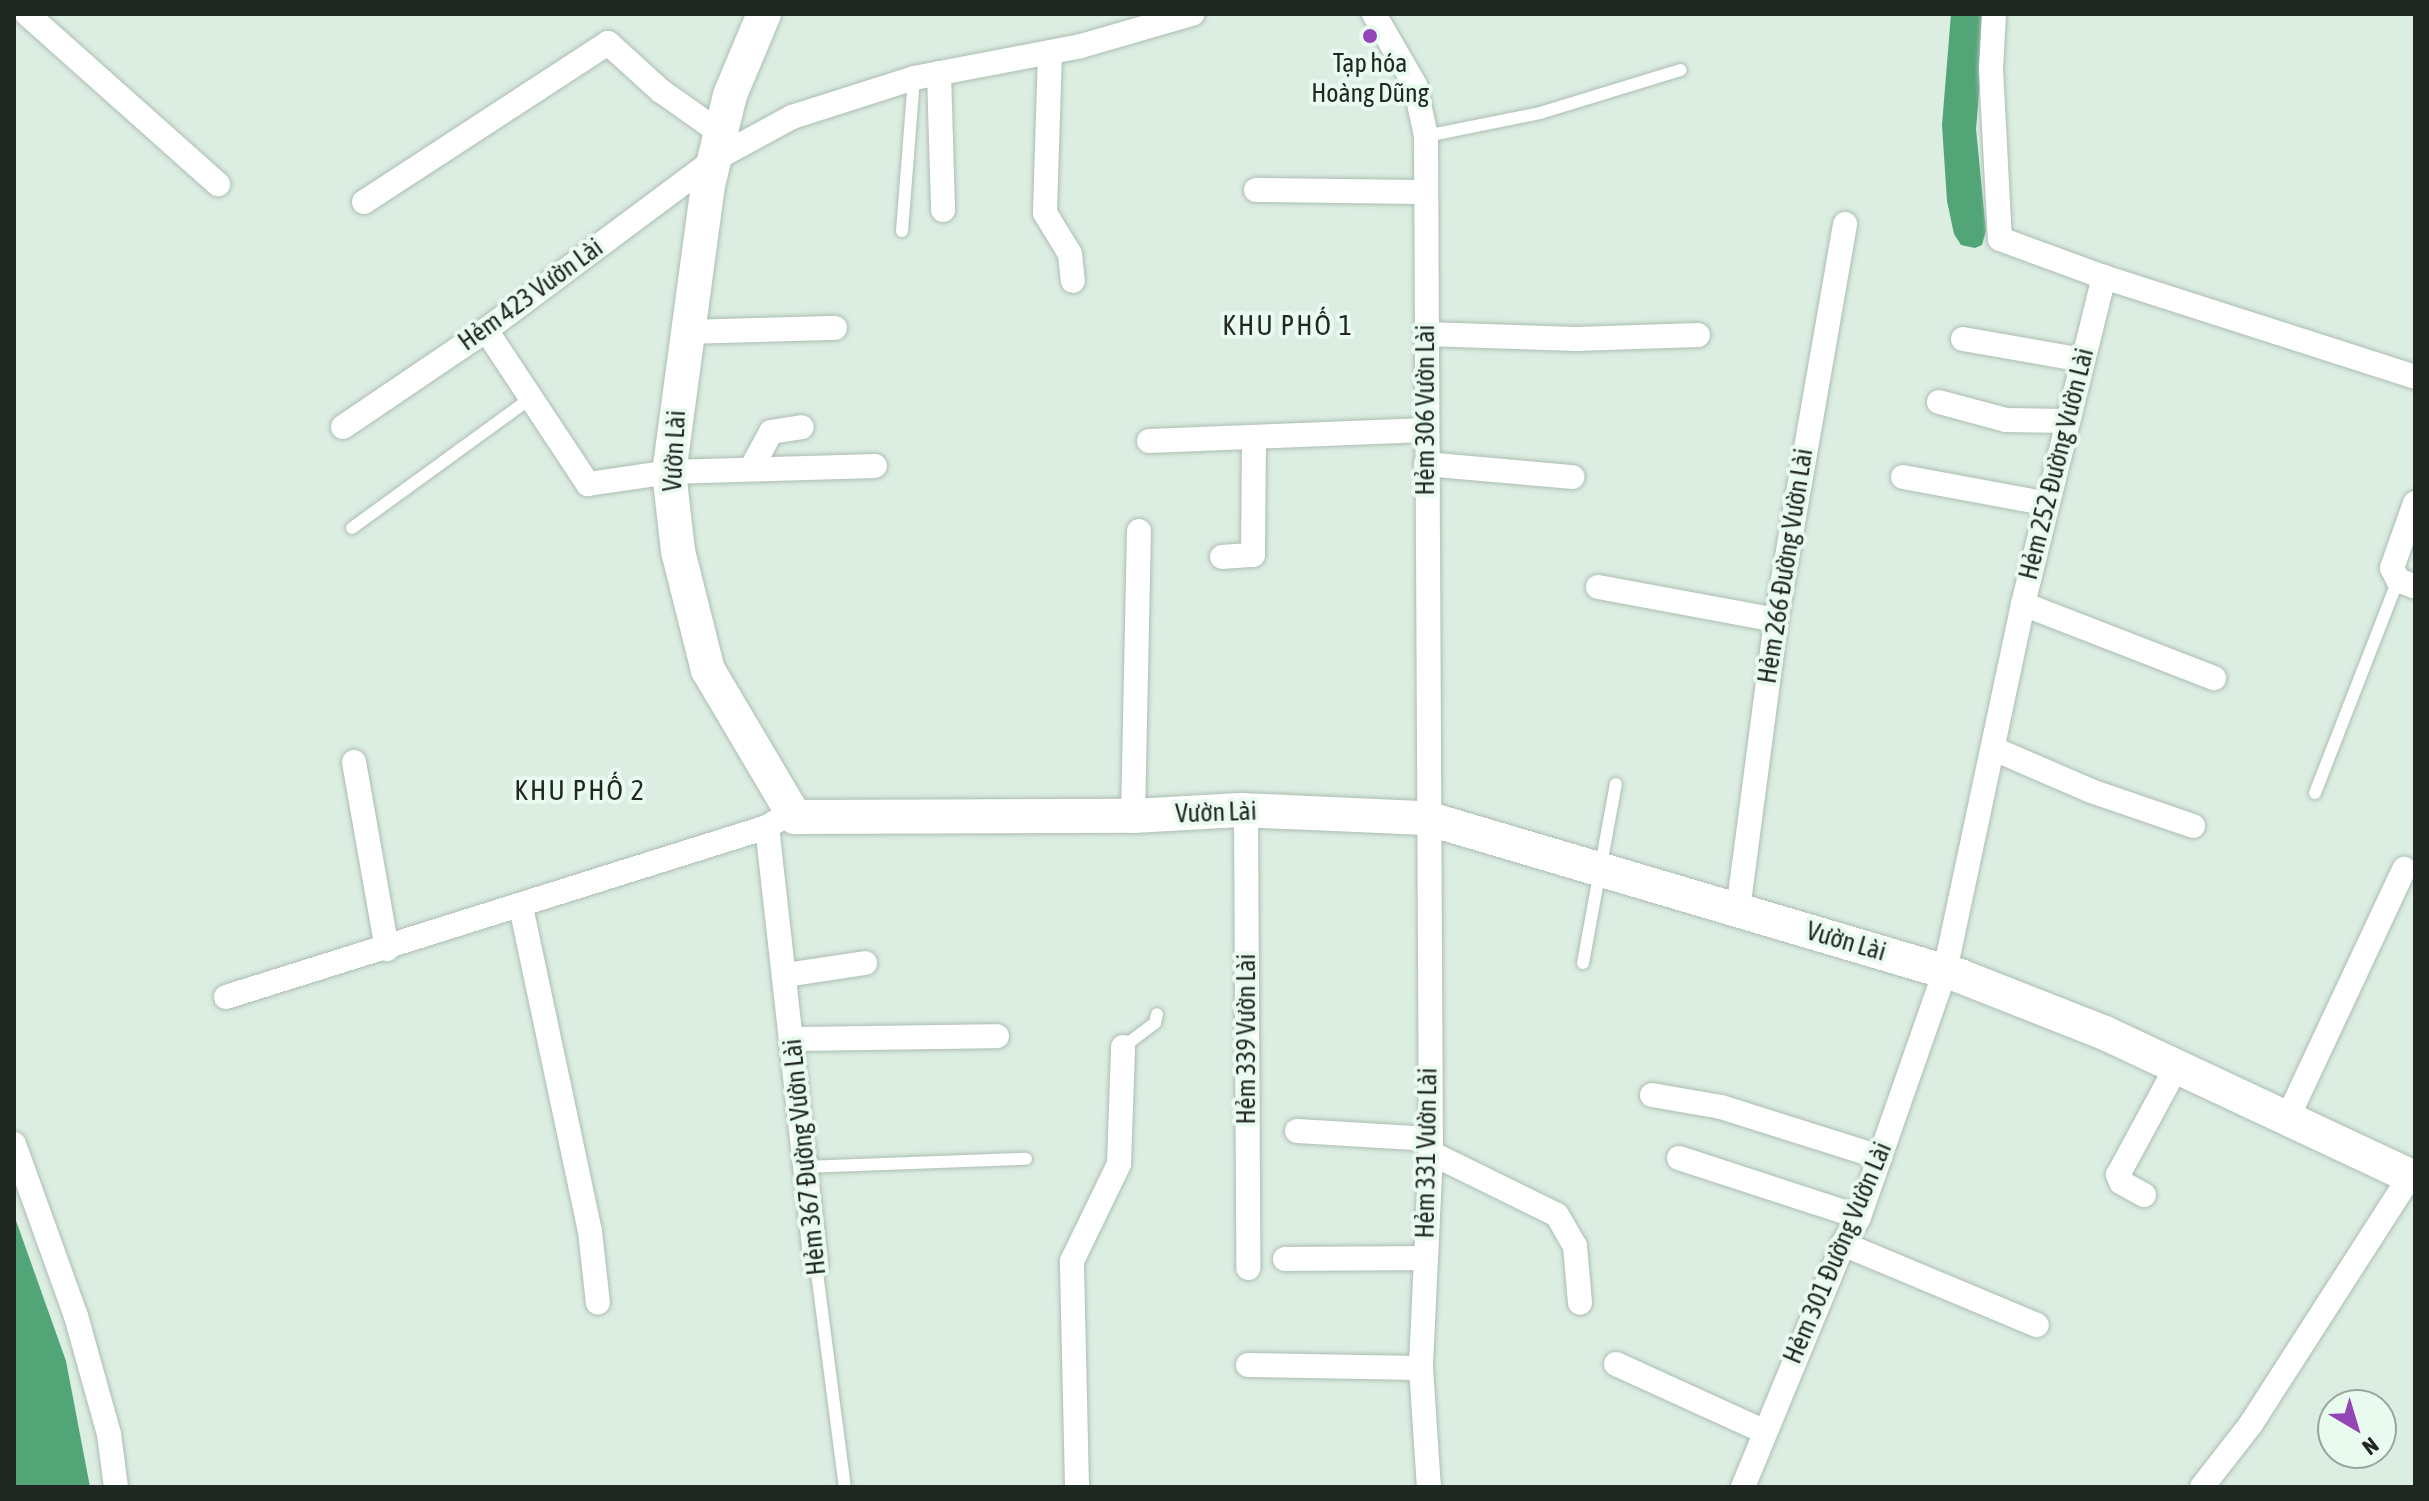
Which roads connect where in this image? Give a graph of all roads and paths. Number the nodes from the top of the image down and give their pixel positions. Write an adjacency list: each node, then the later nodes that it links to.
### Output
1 (19, 14): 7 (street)
2 (27, 14): 14 (street)
3 (764, 14): 13 (main road, Vườn Lài)
4 (1192, 14): 8 (street, Hẻm 423 Vườn Lài)
5 (1374, 14): 12 (street, Hẻm 306 Vườn Lài)
6 (1994, 14): 21 (street)
7 (14, 22)
8 (1050, 52): 10 (street, Hẻm 423 Vườn Lài); 22 (street)
9 (1681, 70): 12 (lane)
10 (939, 73): 11 (street, Hẻm 423 Vườn Lài); 18 (street)
11 (914, 78): 13 (street, Hẻm 423 Vườn Lài); 20 (lane)
12 (1426, 136): 16 (street, Hẻm 306 Vườn Lài)
13 (718, 146): 17 (street); 24 (street, Hẻm 423 Vườn Lài); 25 (main road, Vườn Lài)
14 (218, 184)
15 (1256, 190): 16 (street)
16 (1426, 192): 26 (street, Hẻm 306 Vườn Lài)
17 (364, 202)
18 (943, 210)
19 (1845, 224): 53 (street, Hẻm 266 Đường Vườn Lài)
20 (902, 231)
21 (2104, 277): 29 (street, Hẻm 252 Đường Vườn Lài); 30 (street)
22 (1073, 281)
23 (835, 328): 25 (street)
24 (486, 330): 31 (street); 34 (street, Hẻm 423 Vườn Lài)
25 (688, 332): 42 (main road, Vườn Lài)
26 (1426, 334): 27 (street); 36 (street, Hẻm 306 Vườn Lài)
27 (1698, 335)
28 (1963, 339): 29 (street)
29 (2083, 360): 33 (street, Hẻm 252 Đường Vườn Lài)
30 (2415, 377)
31 (531, 398): 42 (street); 47 (lane)
32 (1939, 402): 33 (street)
33 (2068, 421): 46 (street, Hẻm 252 Đường Vườn Lài)
34 (343, 427)
35 (802, 427): 41 (street)
36 (1426, 430): 37 (street); 39 (street, Hẻm 306 Vườn Lài)
37 (1254, 437): 38 (street); 49 (street)
38 (1149, 441)
39 (1426, 464): 43 (street); 61 (street, Hẻm 306 Vườn Lài)
40 (875, 466): 41 (street)
41 (751, 469): 42 (street)
42 (669, 472): 62 (main road, Vườn Lài)
43 (1572, 477)
44 (1903, 477): 46 (street)
45 (2415, 503): 50 (street)
46 (2048, 504): 52 (street, Hẻm 252 Đường Vườn Lài)
47 (352, 528)
48 (1139, 531): 60 (street)
49 (1222, 557)
50 (2407, 584): 58 (lane)
51 (1598, 587): 53 (street)
52 (2023, 604): 54 (street); 55 (street, Hẻm 252 Đường Vườn Lài)
53 (1776, 620): 67 (street, Hẻm 266 Đường Vườn Lài)
54 (2214, 678)
55 (1994, 749): 63 (street); 71 (street, Hẻm 252 Đường Vườn Lài)
56 (354, 762): 68 (street)
57 (1616, 784): 64 (lane)
58 (2315, 793)
59 (1246, 811): 60 (main road, Vườn Lài); 61 (main road, Vườn Lài); 95 (street, Hẻm 339 Vườn Lài)
60 (1133, 816): 62 (main road, Vườn Lài)
61 (1426, 818): 64 (main road, Vườn Lài); 83 (street, Hẻm 331 Vườn Lài)
62 (779, 820): 66 (street); 72 (street, Hẻm 367 Đường Vườn Lài)
63 (2193, 826)
64 (1597, 869): 67 (main road, Vườn Lài); 70 (lane)
65 (2404, 869): 80 (street)
66 (521, 907): 68 (street); 96 (street)
67 (1738, 910): 71 (main road, Vườn Lài)
68 (386, 942): 73 (street)
69 (865, 963): 72 (street)
70 (1583, 963)
71 (1945, 971): 78 (main road, Vườn Lài); 84 (street, Hẻm 301 Đường Vườn Lài)
72 (785, 975): 76 (street, Hẻm 367 Đường Vườn Lài)
73 (226, 997)
74 (1157, 1014): 77 (lane)
75 (997, 1036): 76 (street)
76 (792, 1039): 87 (street, Hẻm 367 Đường Vườn Lài)
77 (1123, 1047): 105 (street)
78 (2177, 1066): 80 (main road, Vườn Lài); 89 (street)
79 (1652, 1095): 84 (street)
80 (2288, 1117): 88 (main road, Vườn Lài)
81 (1297, 1131): 83 (street)
82 (14, 1144): 103 (street)
83 (1431, 1146): 92 (street, Hẻm 331 Vườn Lài); 97 (street)
84 (1880, 1157): 90 (street, Hẻm 301 Đường Vườn Lài)
85 (1679, 1158): 90 (street)
86 (1026, 1159): 87 (lane)
87 (803, 1167): 94 (street, Hẻm 367 Đường Vườn Lài)
88 (2412, 1177): 108 (street)
89 (2144, 1195)
90 (1859, 1217): 91 (street, Hẻm 301 Đường Vườn Lài)
91 (1843, 1244): 98 (street); 102 (street, Hẻm 301 Đường Vườn Lài)
92 (1424, 1258): 93 (street); 101 (street, Hẻm 331 Vườn Lài)
93 (1285, 1259)
94 (816, 1265): 104 (lane, Hẻm 367 Đường Vườn Lài)
95 (1248, 1268)
96 (598, 1303)
97 (1580, 1303)
98 (2037, 1325)
99 (1616, 1364): 102 (street)
100 (1248, 1365): 101 (street)
101 (1421, 1368): 106 (street, Hẻm 331 Vườn Lài)
102 (1763, 1431): 107 (street, Hẻm 301 Đường Vườn Lài)
103 (116, 1487)
104 (845, 1487)
105 (1077, 1487)
106 (1429, 1487)
107 (1743, 1487)
108 (2202, 1487)

